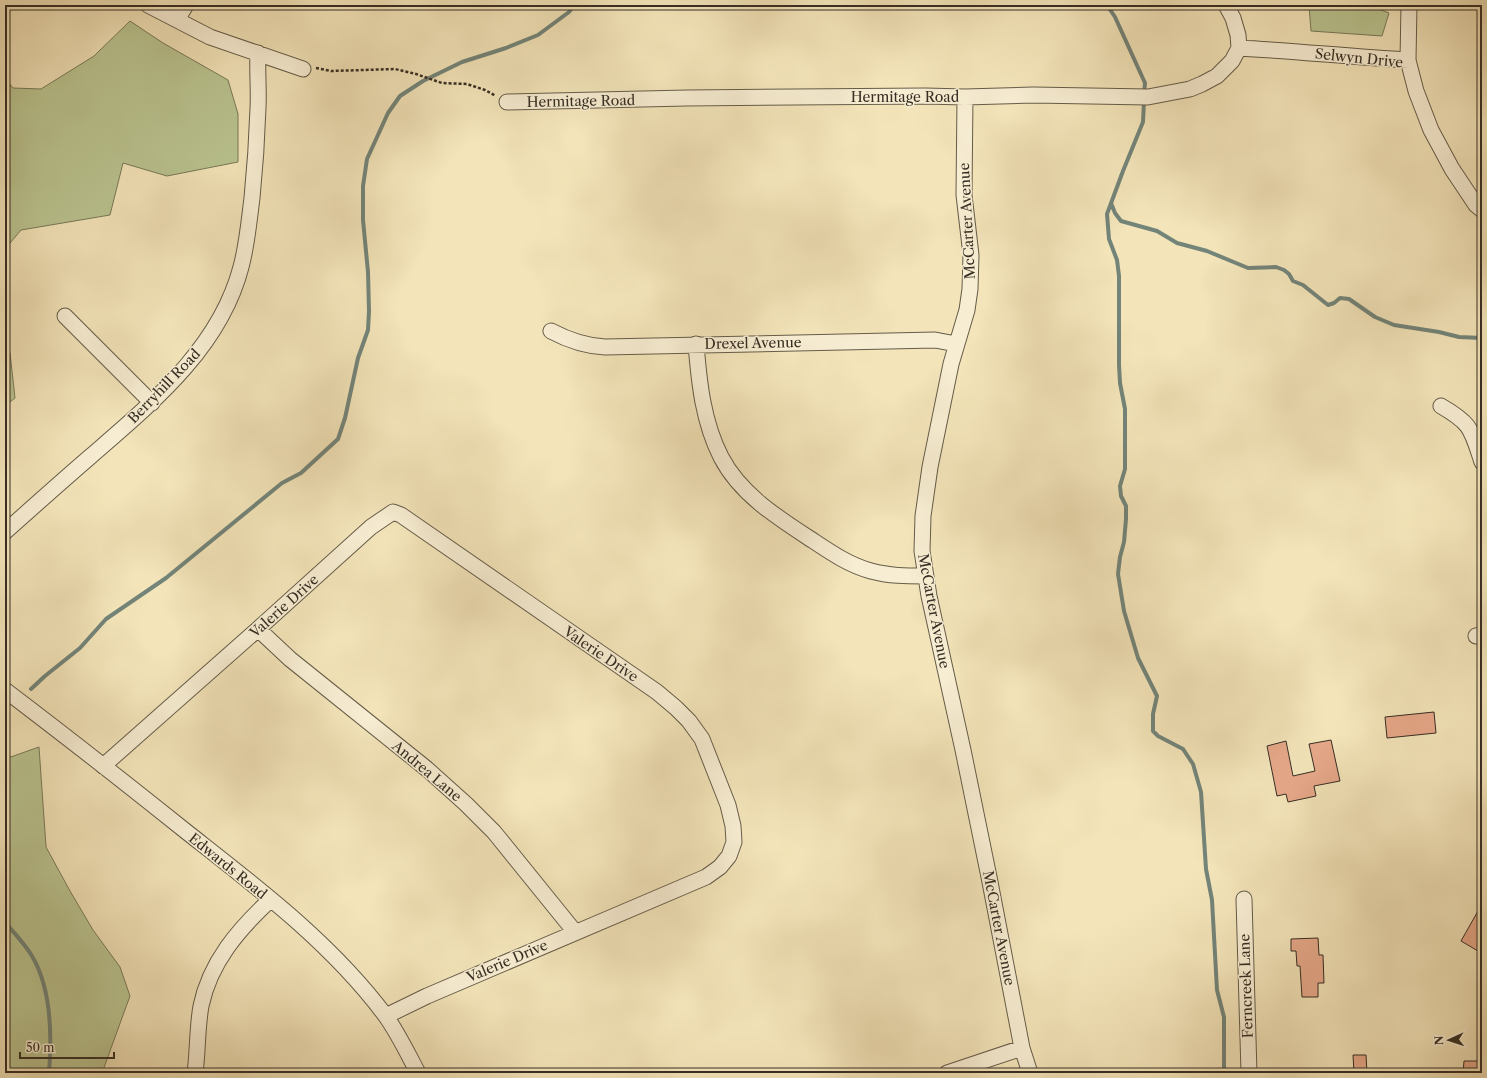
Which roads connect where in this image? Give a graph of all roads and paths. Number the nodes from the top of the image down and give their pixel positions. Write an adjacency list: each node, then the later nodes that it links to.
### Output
1 (148, 5): 5 (street)
2 (186, 5): 5 (street)
3 (1226, 5): 6 (street)
4 (1409, 5): 8 (street)
5 (177, 20): 7 (street)
6 (1239, 48): 8 (street, Selwyn Drive); 11 (street, Hermitage Road)
7 (258, 53): 9 (street); 18 (street, Berryhill Road)
8 (1408, 60): 13 (street, Selwyn Drive)
9 (303, 69): 10 (path)
10 (485, 90)
11 (965, 97): 12 (street, Hermitage Road); 17 (street, McCarter Avenue)
12 (507, 102)
13 (1482, 210)
14 (65, 316): 18 (street)
15 (551, 331): 16 (street, Drexel Avenue)
16 (696, 344): 17 (street, Drexel Avenue); 22 (street)
17 (956, 344): 22 (street, McCarter Avenue)
18 (152, 403): 21 (street, Berryhill Road)
19 (1441, 406): 20 (street)
20 (1482, 462)
21 (5, 532)
22 (925, 576): 30 (street, McCarter Avenue)
23 (258, 629): 25 (street, Valerie Drive); 28 (street, Andrea Lane); 28 (street, Valerie Drive)
24 (5, 690): 25 (street, Edwards Road)
25 (103, 766): 27 (street, Edwards Road)
26 (1244, 899): 35 (street, Ferncreek Lane)
27 (270, 900): 29 (street, Edwards Road); 31 (street)
28 (575, 932): 29 (street, Valerie Drive)
29 (386, 1016): 32 (street, Edwards Road)
30 (1022, 1048): 33 (street); 34 (street, McCarter Avenue)
31 (195, 1073)
32 (418, 1073)
33 (946, 1073)
34 (1030, 1073)
35 (1250, 1073)

